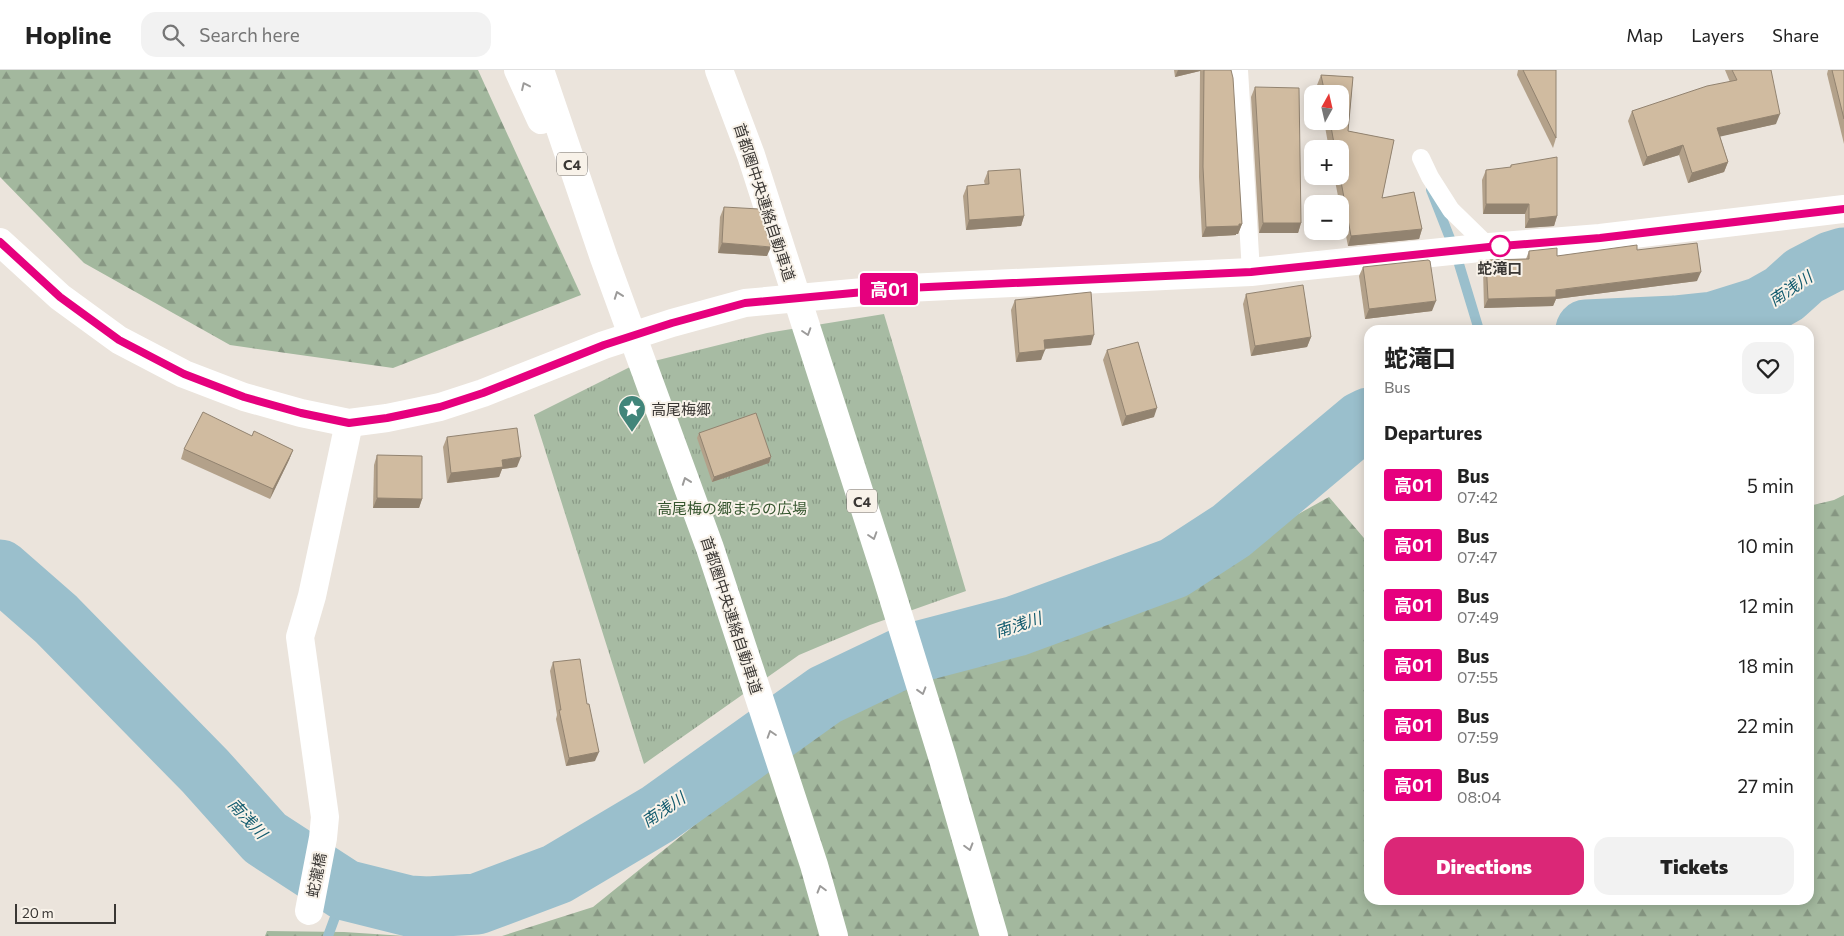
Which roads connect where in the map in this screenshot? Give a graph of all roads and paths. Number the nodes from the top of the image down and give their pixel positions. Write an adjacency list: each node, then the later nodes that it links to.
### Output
1 (518, 70): 11 (main road, one-way to 1)
2 (540, 70): 11 (main road, 首都圏中央連絡自動車道 / C4)
3 (719, 70): 6 (main road, 首都圏中央連絡自動車道 / C4)
4 (724, 70): 6 (main road)
5 (1239, 70): 12 (lane)
6 (751, 155): 16 (main road, 首都圏中央連絡自動車道 / C4, one-way to 16)
7 (1421, 158): 10 (lane)
8 (1844, 210): 10 (main road)
9 (0, 242): 13 (main road)
10 (1489, 247): 12 (main road)
11 (604, 258): 15 (main road, 首都圏中央連絡自動車道 / C4, one-way to 11)
12 (1251, 272): 13 (main road)
13 (349, 423): 14 (main road, 蛇瀧橋)
14 (309, 912)
15 (834, 936)
16 (994, 936)

